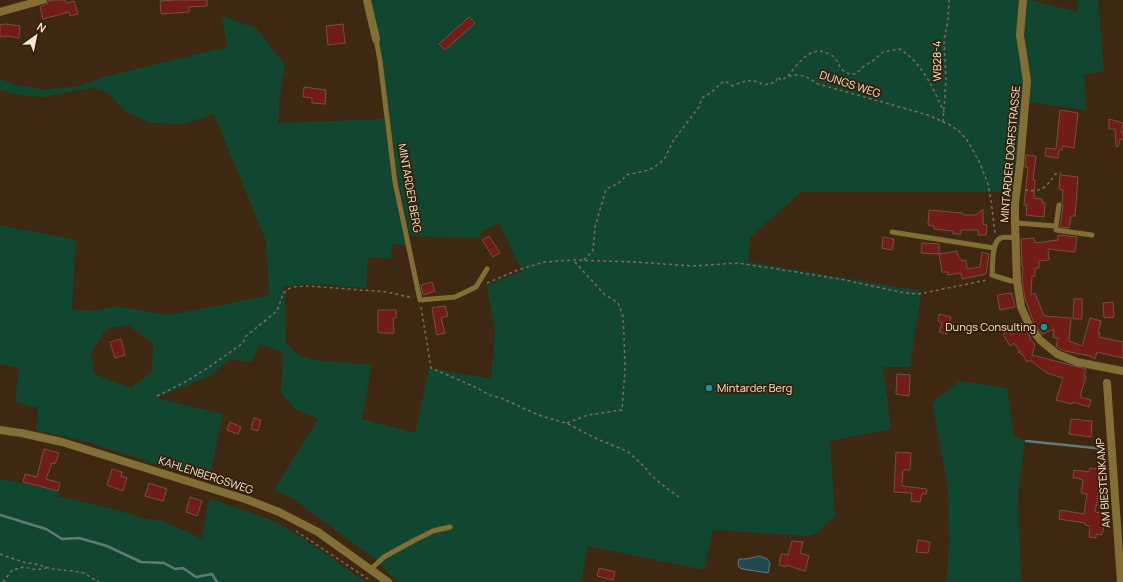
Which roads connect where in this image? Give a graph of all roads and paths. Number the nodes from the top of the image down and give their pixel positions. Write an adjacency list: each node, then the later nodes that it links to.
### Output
1 (43, 0): 5 (street)
2 (367, 0): 6 (street, MINTARDER BERG)
3 (949, 0): 8 (path, WB28-4)
4 (1023, 0): 11 (street, MINTARDER DORFSTRASSE)
5 (0, 12)
6 (376, 39): 26 (lane, MINTARDER BERG)
7 (788, 77): 8 (path); 9 (path, DUNGS WEG); 21 (path, DUNGS WEG)
8 (944, 112): 9 (path, WB28-4)
9 (943, 122): 18 (path, DUNGS WEG)
10 (1061, 173): 11 (path)
11 (1017, 189): 13 (street, MINTARDER DORFSTRASSE)
12 (1059, 206): 14 (lane)
13 (1015, 223): 14 (lane); 17 (street, MINTARDER DORFSTRASSE)
14 (1056, 226): 16 (lane)
15 (892, 232): 19 (lane)
16 (1092, 235)
17 (1015, 238): 18 (lane, MINTARDER DORFSTRASSE); 24 (street, MINTARDER DORFSTRASSE)
18 (996, 241): 19 (lane)
19 (994, 248): 23 (lane)
20 (573, 260): 21 (path); 25 (path); 30 (path)
21 (584, 260): 23 (path)
22 (487, 269): 25 (lane)
23 (992, 275): 24 (lane)
24 (1017, 281): 27 (street, MINTARDER DORFSTRASSE)
25 (476, 287): 26 (lane)
26 (420, 300): 29 (path); 30 (path)
27 (1123, 371)
28 (1107, 383): 42 (street, AM BIESTENKAMP)
29 (157, 396)
30 (566, 423): 32 (path)
31 (0, 430): 37 (street, KAHLENBERGSWEG)
32 (680, 498)
33 (450, 527): 37 (lane)
34 (295, 530): 40 (path)
35 (0, 554): 36 (path)
36 (47, 568): 38 (path); 39 (path)
37 (370, 570): 41 (street, KAHLENBERGSWEG)
38 (3, 582)
39 (99, 582)
40 (372, 582)
41 (388, 582)
42 (1121, 582)

